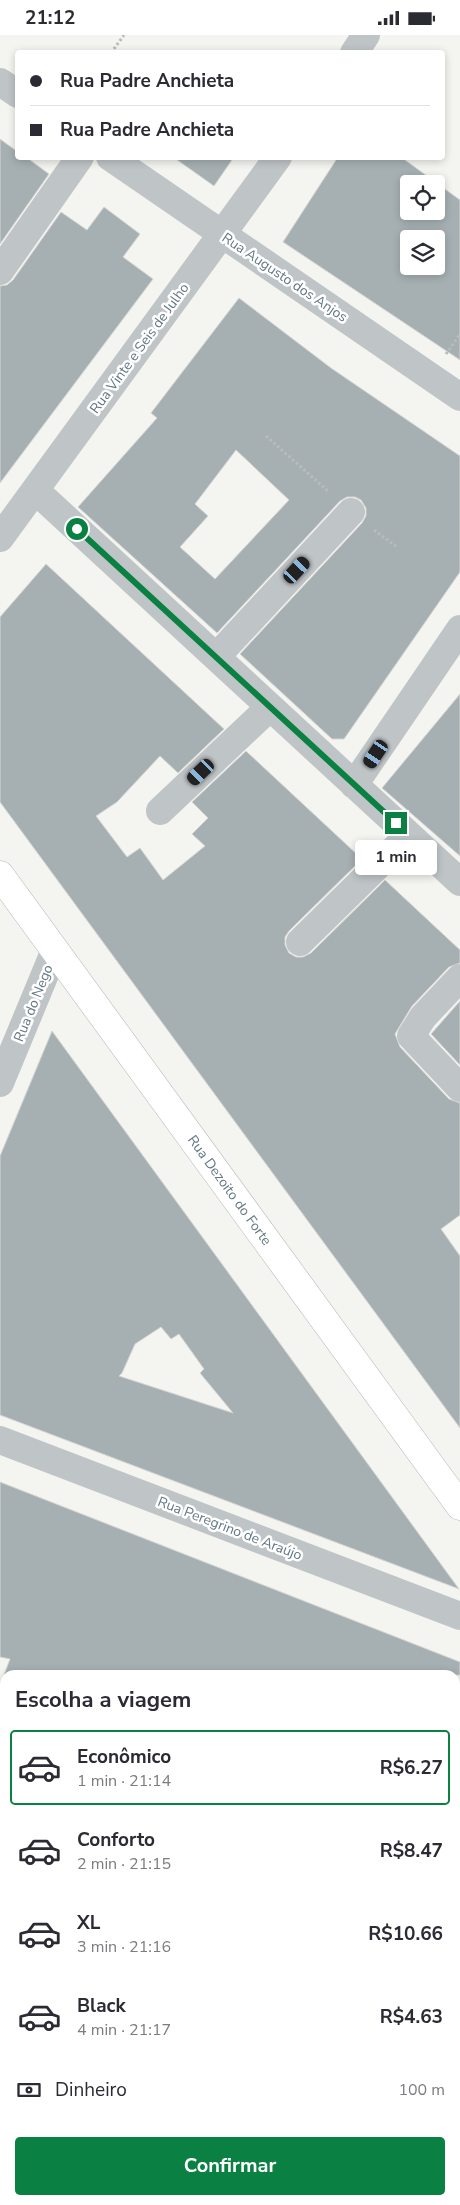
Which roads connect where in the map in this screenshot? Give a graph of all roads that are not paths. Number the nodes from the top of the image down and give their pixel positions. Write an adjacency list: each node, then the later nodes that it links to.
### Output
1 (366, 35): 2 (street)
2 (356, 50)
3 (0, 82): 4 (street)
4 (15, 92)
5 (78, 160): 9 (street)
6 (114, 160): 8 (street, Rua Augusto dos Anjos)
7 (276, 160): 8 (street, Rua Vinte e Seis de Julho)
8 (222, 234): 10 (street, Rua Augusto dos Anjos); 11 (street, Rua Vinte e Seis de Julho)
9 (0, 271)
10 (460, 397)
11 (35, 491): 13 (street, Rua Vinte e Seis de Julho); 15 (street)
12 (351, 512): 15 (street)
13 (0, 538)
14 (460, 629): 17 (street)
15 (216, 657): 16 (street)
16 (270, 707): 17 (street); 18 (street)
17 (354, 785): 19 (street)
18 (160, 811)
19 (409, 835): 21 (street); 22 (street)
20 (0, 875): 23 (main road, Rua Dezoito do Forte)
21 (460, 881)
22 (300, 942)
23 (55, 950): 25 (street, Rua do Nego); 28 (main road, Rua Dezoito do Forte)
24 (460, 978): 26 (street)
25 (0, 1083)
26 (460, 1088)
27 (0, 1440): 29 (street, Rua Peregrino de Araújo)
28 (460, 1506)
29 (460, 1616)

